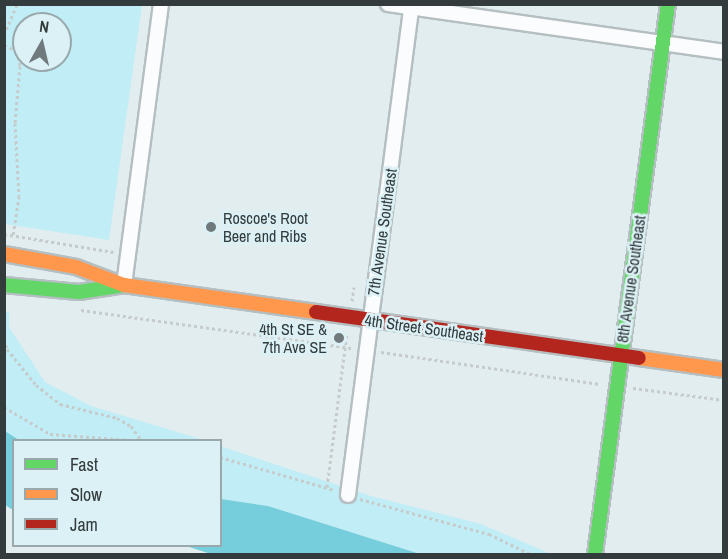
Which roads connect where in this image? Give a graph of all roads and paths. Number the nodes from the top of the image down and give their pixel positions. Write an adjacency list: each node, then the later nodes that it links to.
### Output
1 (17, 4): 6 (path)
2 (161, 4): 13 (street)
3 (388, 4): 5 (street)
4 (668, 4): 7 (main road, 8th Avenue Southeast)
5 (412, 6): 7 (street); 17 (street, 7th Avenue Southeast)
6 (4, 36)
7 (664, 43): 9 (street); 21 (main road, 8th Avenue Southeast)
8 (4, 45): 11 (path)
9 (723, 52)
10 (4, 234): 11 (path)
11 (13, 236): 13 (path)
12 (4, 254): 15 (main road, 4th Street Southeast)
13 (128, 254): 15 (street)
14 (4, 285): 15 (main road, 4th Street Southeast)
15 (124, 285): 17 (main road, 4th Street Southeast)
16 (74, 309): 19 (path)
17 (370, 320): 20 (street, 7th Avenue Southeast); 21 (main road, 4th Street Southeast)
18 (4, 339): 27 (path)
19 (346, 347): 20 (path); 29 (path)
20 (366, 350): 23 (path); 30 (street, 7th Avenue Southeast)
21 (621, 357): 22 (main road, 4th Street Southeast); 23 (main road, 8th Avenue Southeast)
22 (723, 370)
23 (617, 386): 24 (path); 32 (main road, 8th Avenue Southeast)
24 (723, 400)
25 (4, 406): 26 (path)
26 (108, 439)
27 (140, 439)
28 (222, 459): 29 (path)
29 (327, 487): 30 (path)
30 (348, 495): 31 (path)
31 (530, 555)
32 (595, 555)

